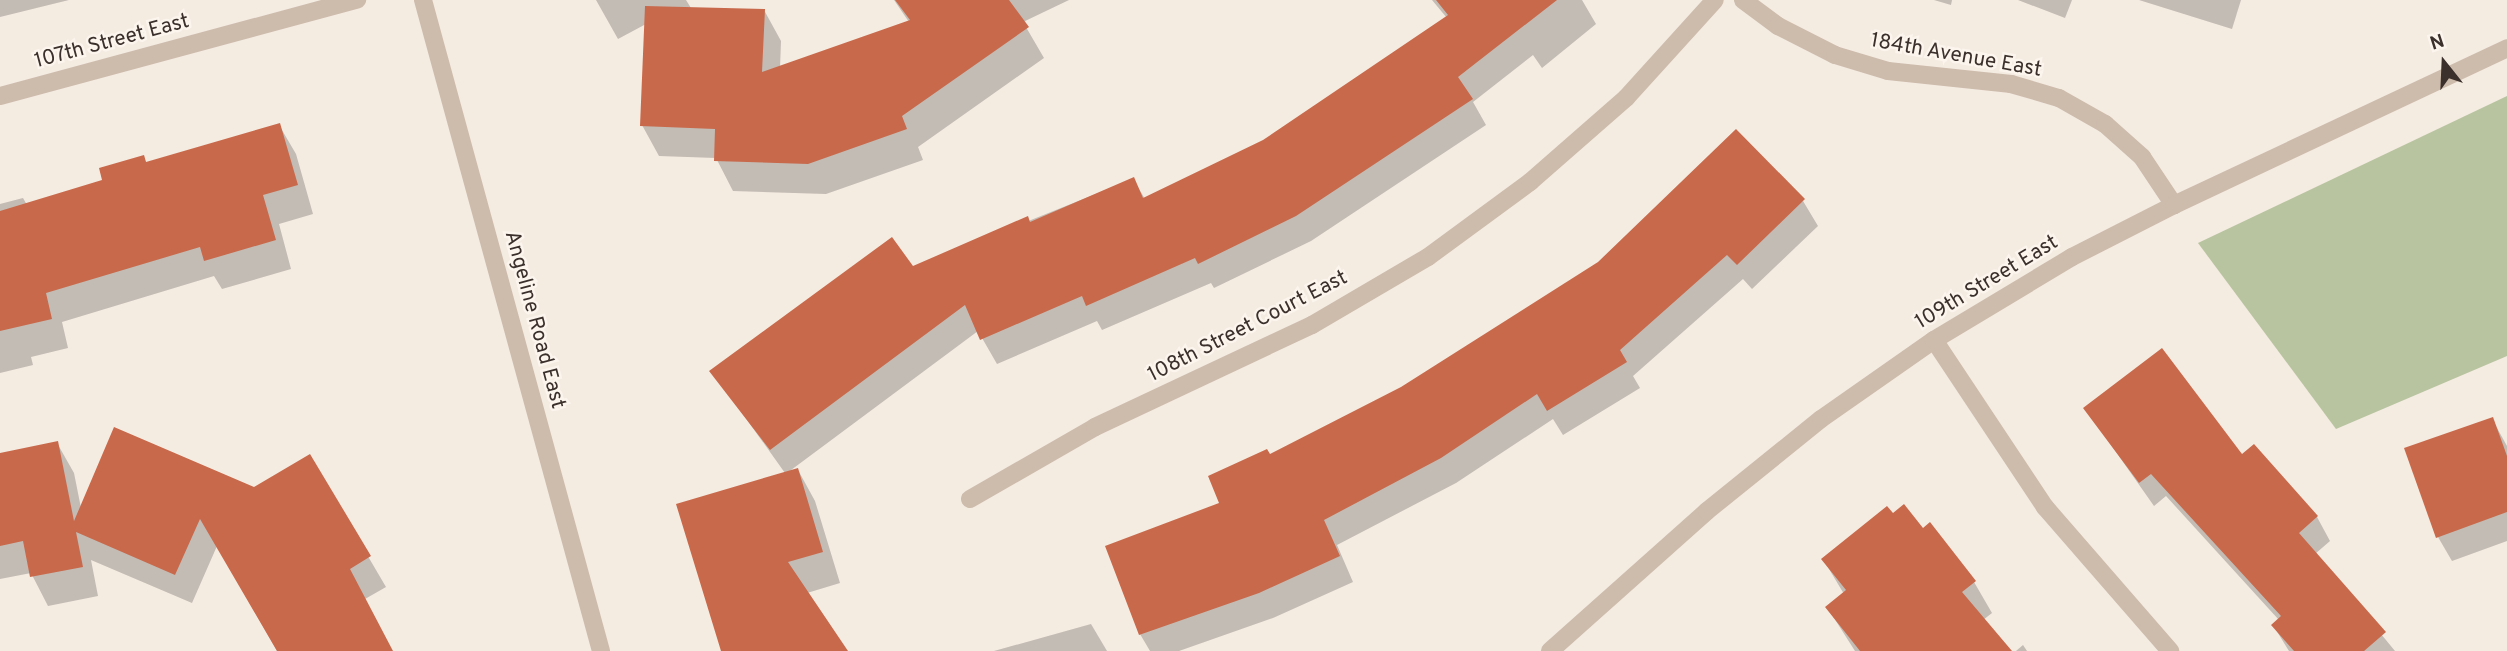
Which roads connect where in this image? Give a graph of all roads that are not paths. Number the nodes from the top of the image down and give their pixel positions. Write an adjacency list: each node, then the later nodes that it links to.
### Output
1 (357, 0): 6 (street, 107th Street East)
2 (424, 0): 10 (street, Angeline Road East)
3 (1715, 0): 9 (street, 108th Street Court East)
4 (1743, 0): 7 (street, 184th Avenue East)
5 (2507, 48): 7 (street, 109th Street East)
6 (0, 96)
7 (2174, 205): 8 (street, 109th Street East)
8 (1934, 340): 11 (street, 109th Street East); 12 (street)
9 (970, 499)
10 (601, 651)
11 (1550, 651)
12 (2170, 651)

